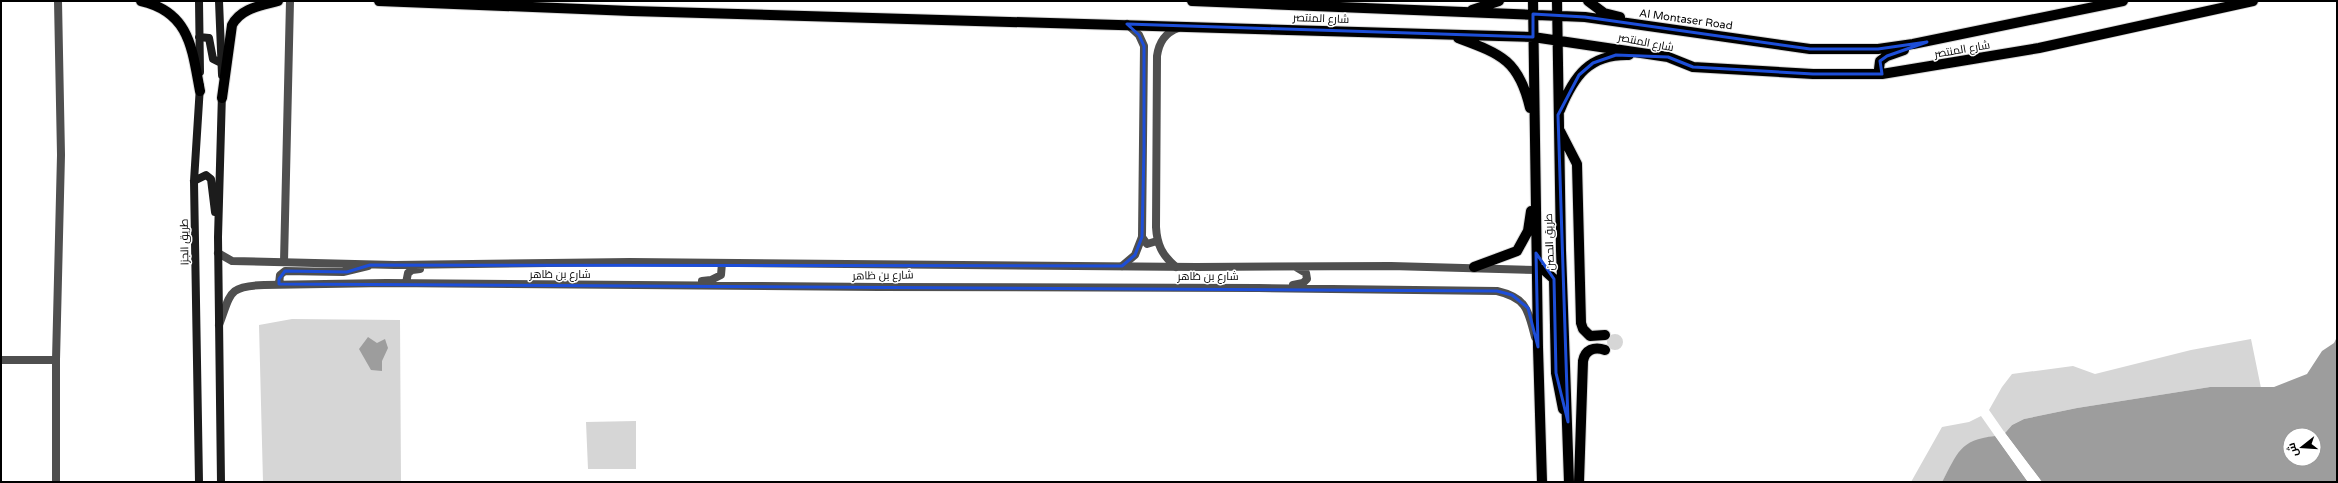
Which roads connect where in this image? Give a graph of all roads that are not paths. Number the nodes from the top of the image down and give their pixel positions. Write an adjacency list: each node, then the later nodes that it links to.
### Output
1 (58, 1): 60 (street)
2 (141, 1): 31 (main road)
3 (199, 1): 22 (main road, طريق الجزا)
4 (219, 1): 29 (main road)
5 (278, 1): 32 (main road)
6 (290, 1): 42 (street)
7 (379, 1): 18 (main road, شارع المنتصر)
8 (1192, 1): 15 (main road, Al Montaser Road)
9 (1499, 1): 15 (main road)
10 (1533, 1): 16 (main road, طريق الحصن)
11 (1557, 1): 17 (main road, طريق الحصن)
12 (1588, 1): 20 (main road)
13 (2123, 1): 25 (main road, Al Montaser Road)
14 (2253, 1): 30 (main road, شارع المنتصر)
15 (1466, 12): 16 (main road, Al Montaser Road)
16 (1533, 14): 17 (main road, Al Montaser Road); 23 (main road, طريق الحصن)
17 (1558, 15): 20 (main road, Al Montaser Road); 24 (main road, طريق الحصن)
18 (1127, 24): 19 (main road, شارع المنتصر); 26 (street)
19 (1184, 26): 21 (main road, شارع المنتصر); 27 (street)
20 (1669, 29): 25 (main road, Al Montaser Road)
21 (1448, 35): 23 (main road, شارع المنتصر); 35 (main road)
22 (199, 37): 29 (main road); 31 (main road, طريق الجزا)
23 (1533, 38): 24 (main road, شارع المنتصر); 35 (main road, طريق الحصن)
24 (1558, 40): 28 (main road, شارع المنتصر); 33 (main road, طريق الحصن)
25 (1927, 42): 30 (main road)
26 (1144, 52): 27 (street); 38 (street)
27 (1158, 56): 40 (street)
28 (1668, 56): 30 (main road, شارع المنتصر); 33 (main road)
29 (221, 63): 32 (main road)
30 (1882, 74)
31 (200, 91): 36 (main road, طريق الجزا)
32 (222, 98): 39 (main road)
33 (1558, 115): 34 (main road, طريق الحصن)
34 (1558, 127): 56 (main road); 61 (main road, طريق الحصن)
35 (1535, 129): 37 (main road, طريق الحصن)
36 (194, 181): 39 (main road); 63 (main road, طريق الجزا)
37 (1536, 189): 49 (main road); 50 (main road, طريق الحصن)
38 (1142, 236): 40 (street); 46 (street)
39 (218, 237): 41 (main road)
40 (1157, 241): 48 (street)
41 (218, 253): 42 (street, شارع بن ظاهر); 55 (main road)
42 (284, 262): 44 (street, شارع بن ظاهر)
43 (722, 263): 45 (street, شارع بن ظاهر); 46 (street, شارع بن ظاهر); 53 (street)
44 (370, 265): 45 (street, شارع بن ظاهر); 52 (street)
45 (472, 265): 51 (street)
46 (1122, 266): 48 (street, شارع بن ظاهر)
47 (1295, 266): 48 (street, شارع بن ظاهر); 49 (street, شارع بن ظاهر); 54 (street)
48 (1176, 267)
49 (1474, 267): 50 (street, شارع بن ظاهر)
50 (1536, 270): 57 (main road, طريق الحصن); 61 (main road)
51 (406, 283): 52 (street, شارع بن ظاهر); 53 (street, شارع بن ظاهر)
52 (279, 284): 55 (street, شارع بن ظاهر)
53 (663, 285): 54 (street, شارع بن ظاهر)
54 (1258, 288): 57 (street, شارع بن ظاهر)
55 (219, 326): 64 (main road)
56 (1605, 335)
57 (1538, 347): 65 (main road, طريق الحصن)
58 (1604, 350): 67 (main road)
59 (1, 360): 60 (street)
60 (56, 360): 62 (street)
61 (1568, 422): 66 (main road, طريق الحصن)
62 (56, 482)
63 (199, 482)
64 (221, 482)
65 (1542, 482)
66 (1569, 482)
67 (1579, 482)

